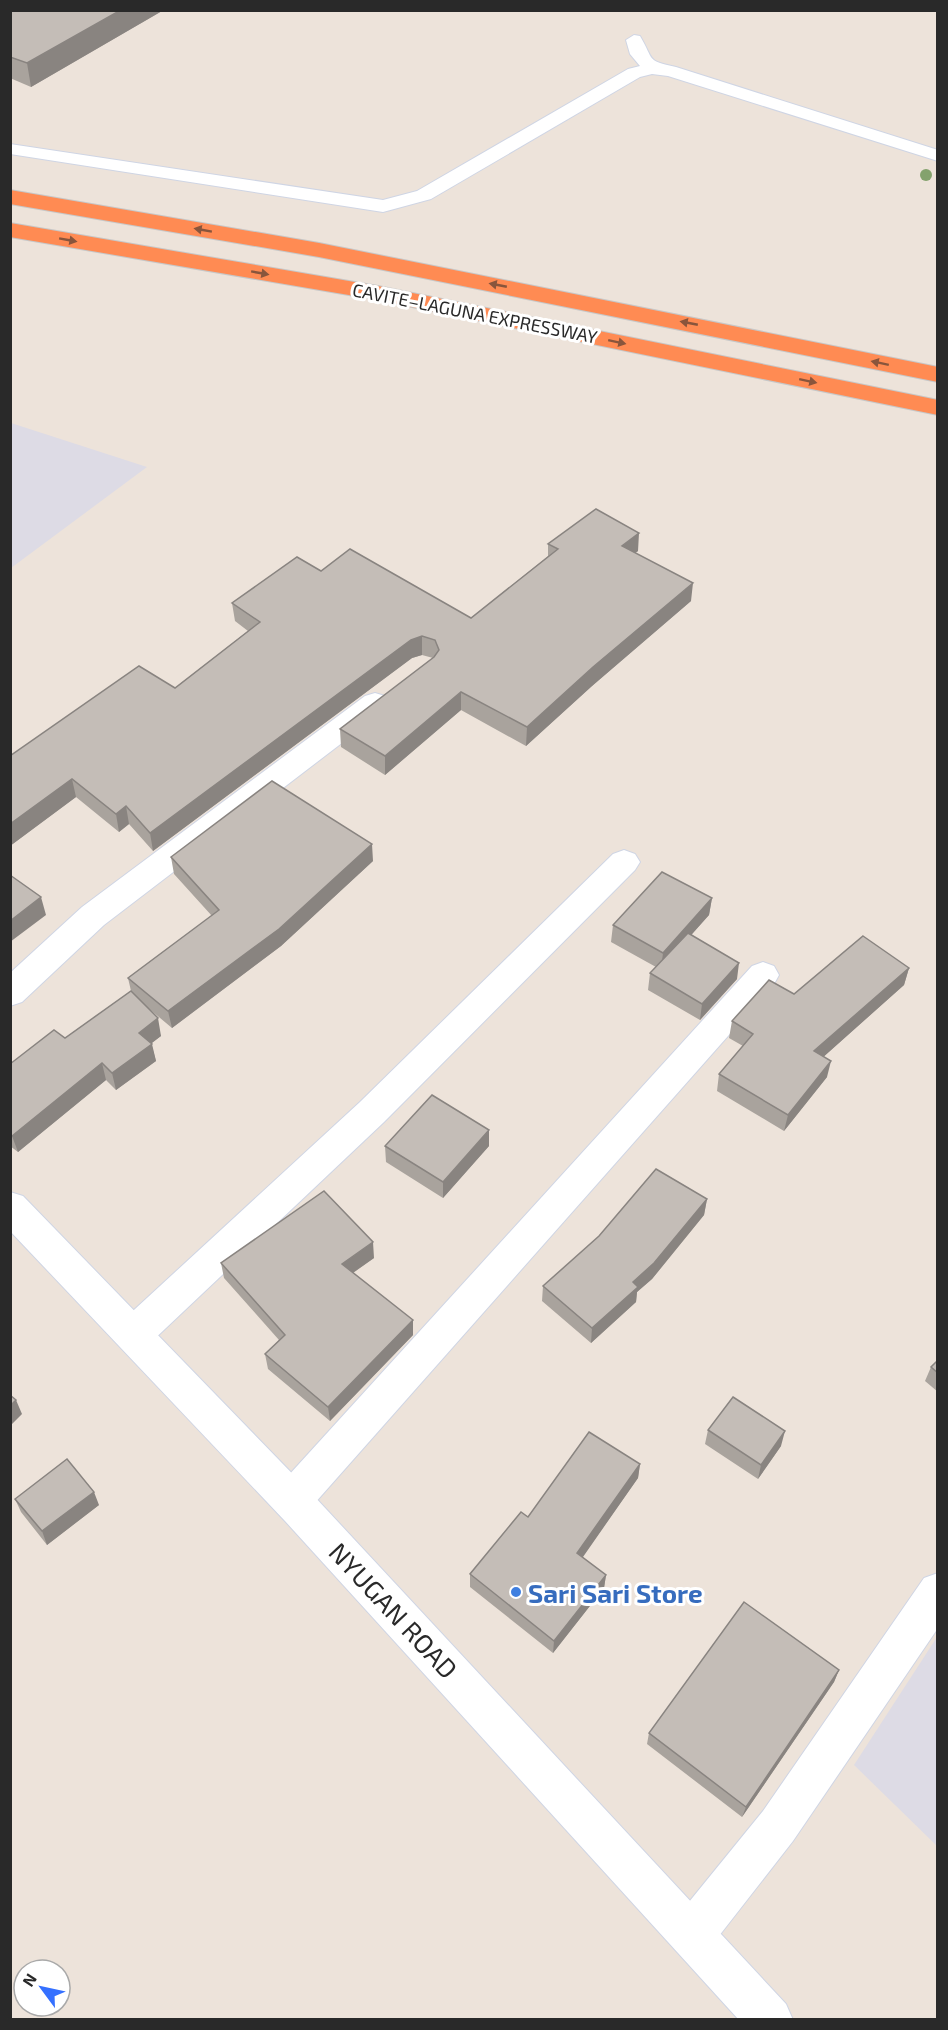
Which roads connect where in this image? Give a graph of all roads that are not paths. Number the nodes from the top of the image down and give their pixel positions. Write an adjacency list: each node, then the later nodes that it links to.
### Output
1 (634, 39): 2 (lane)
2 (652, 69): 3 (lane); 4 (lane)
3 (10, 149)
4 (938, 156)
5 (10, 197): 7 (highway, CAVITE–LAGUNA EXPRESSWAY, one-way to 5)
6 (10, 230): 8 (highway, CAVITE–LAGUNA EXPRESSWAY, one-way to 8)
7 (938, 375)
8 (938, 408)
9 (395, 688): 12 (street)
10 (624, 862): 14 (street)
11 (764, 975): 15 (street)
12 (10, 993)
13 (10, 1207): 14 (street, NYUGAN ROAD)
14 (135, 1333): 15 (street, NYUGAN ROAD)
15 (292, 1500): 17 (street, NYUGAN ROAD)
16 (938, 1592): 17 (street)
17 (692, 1934): 18 (street, NYUGAN ROAD)
18 (770, 2019)

